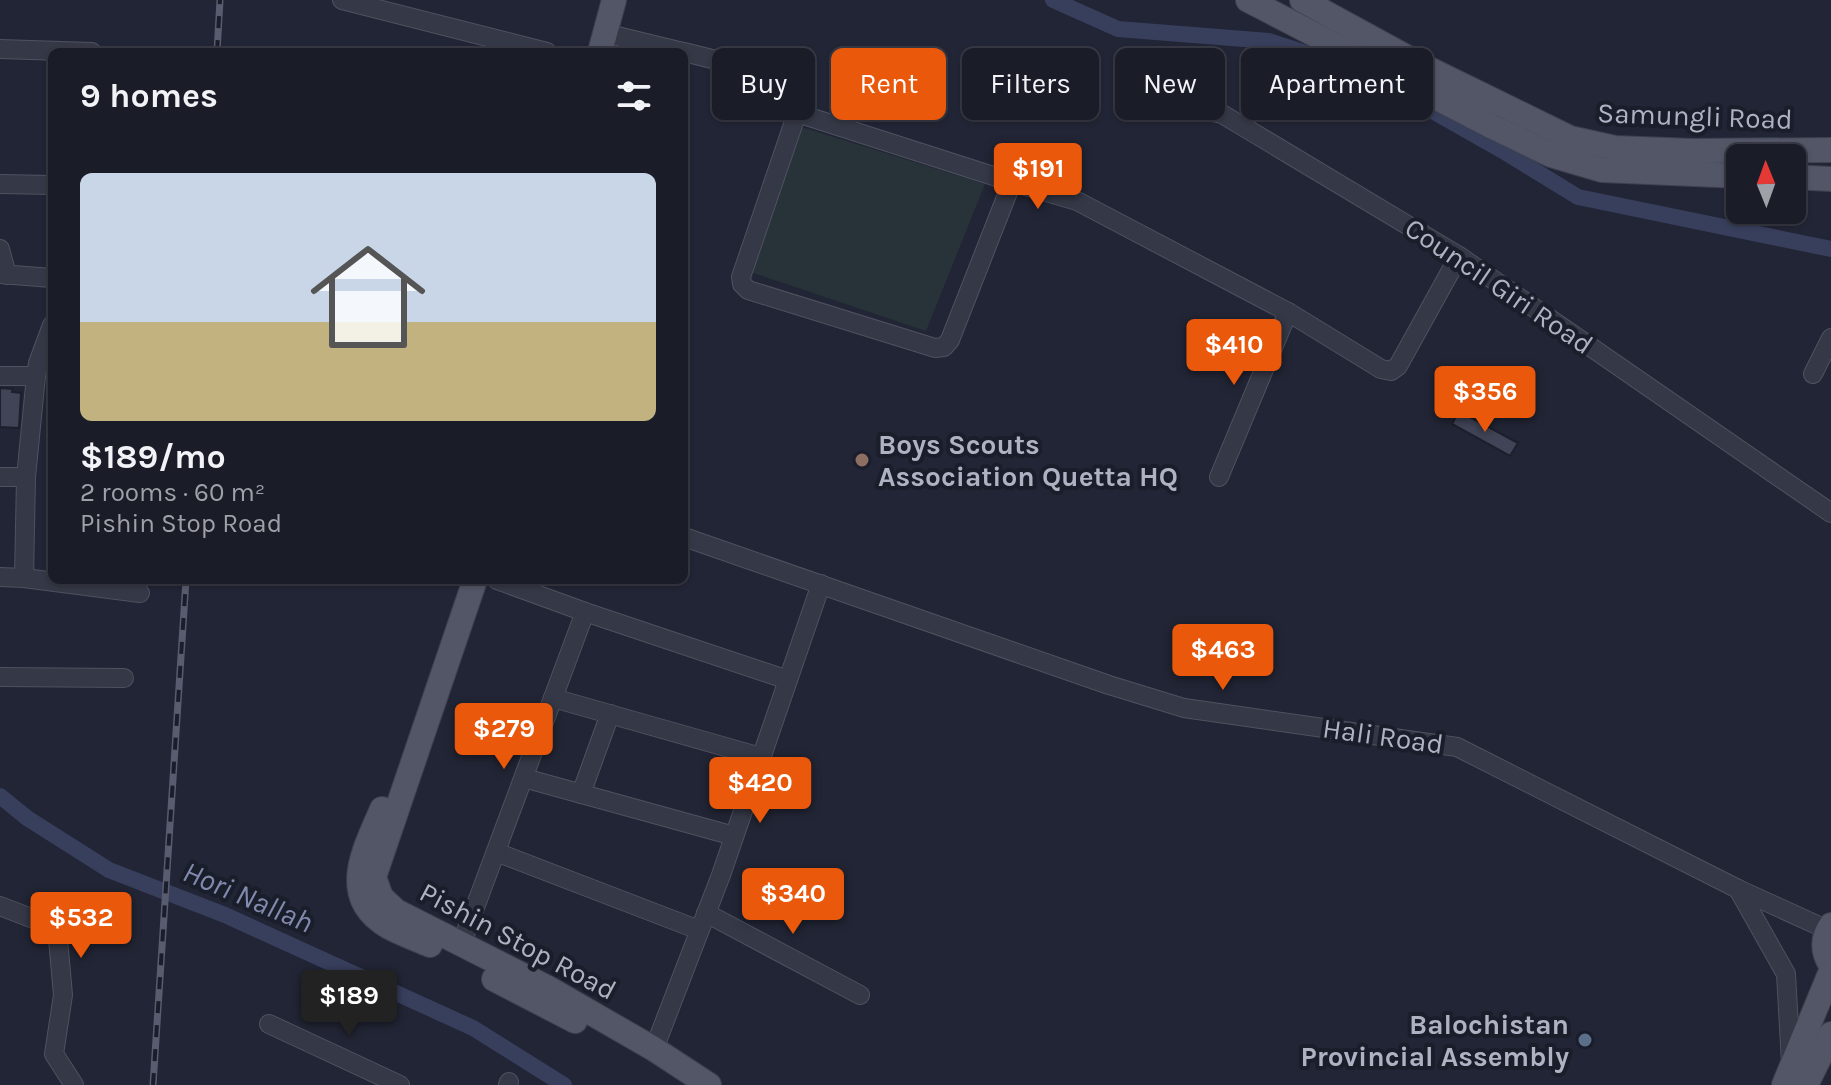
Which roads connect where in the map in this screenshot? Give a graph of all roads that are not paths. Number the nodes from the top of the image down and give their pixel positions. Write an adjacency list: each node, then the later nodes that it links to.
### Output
1 (342, 0): 7 (street)
2 (614, 0): 6 (main road)
3 (627, 0): 6 (main road)
4 (1248, 0): 16 (main road, Samungli Road)
5 (1302, 0): 15 (main road, Samungli Road)
6 (610, 47)
7 (531, 48)
8 (0, 49): 9 (street)
9 (48, 51)
10 (688, 53): 11 (street)
11 (712, 59)
12 (1225, 116): 23 (street, Council Giri Road)
13 (815, 119): 19 (street)
14 (795, 120): 19 (street)
15 (1831, 150)
16 (1726, 175)
17 (1806, 178): 18 (main road, Samungli Road)
18 (1831, 179)
19 (1012, 182): 26 (street)
20 (0, 184): 21 (street)
21 (48, 185)
22 (0, 249): 24 (street)
23 (1459, 256): 26 (street); 35 (street, Council Giri Road)
24 (4, 274): 25 (street)
25 (48, 278)
26 (1288, 312): 34 (street)
27 (48, 336): 31 (street)
28 (1831, 338): 29 (street)
29 (1813, 374)
30 (0, 376): 31 (street)
31 (36, 376): 33 (street)
32 (0, 477): 33 (street)
33 (26, 477): 38 (street)
34 (1219, 477)
35 (1831, 513)
36 (688, 538): 44 (street, Hali Road)
37 (0, 577): 38 (street)
38 (24, 578): 39 (street)
39 (48, 581)
40 (70, 584): 45 (street)
41 (457, 584): 70 (main road, Pishin Stop Road)
42 (474, 584): 61 (main road, Pishin Stop Road)
43 (508, 584): 46 (street)
44 (821, 584): 49 (street); 57 (street, Hali Road)
45 (140, 593)
46 (585, 612): 49 (street); 50 (street)
47 (0, 677): 48 (street)
48 (124, 678)
49 (788, 680): 52 (street)
50 (553, 698): 51 (street); 53 (street)
51 (610, 714): 52 (street); 54 (street)
52 (761, 757): 55 (street)
53 (524, 778): 54 (street); 56 (street)
54 (581, 794): 55 (street)
55 (734, 836): 59 (street)
56 (496, 852): 59 (street); 61 (street)
57 (1738, 889): 60 (street, Hali Road); 67 (street)
58 (0, 906): 68 (street)
59 (702, 922): 63 (street); 66 (street)
60 (1829, 928): 62 (main road)
61 (461, 945): 66 (main road, Pishin Stop Road)
62 (1831, 968): 67 (main road)
63 (860, 995)
64 (269, 1024): 69 (street)
65 (1831, 1034): 67 (main road)
66 (654, 1049): 71 (main road, Pishin Stop Road)
67 (1794, 1080)
68 (74, 1085)
69 (400, 1085)
70 (679, 1085)
71 (709, 1085)

